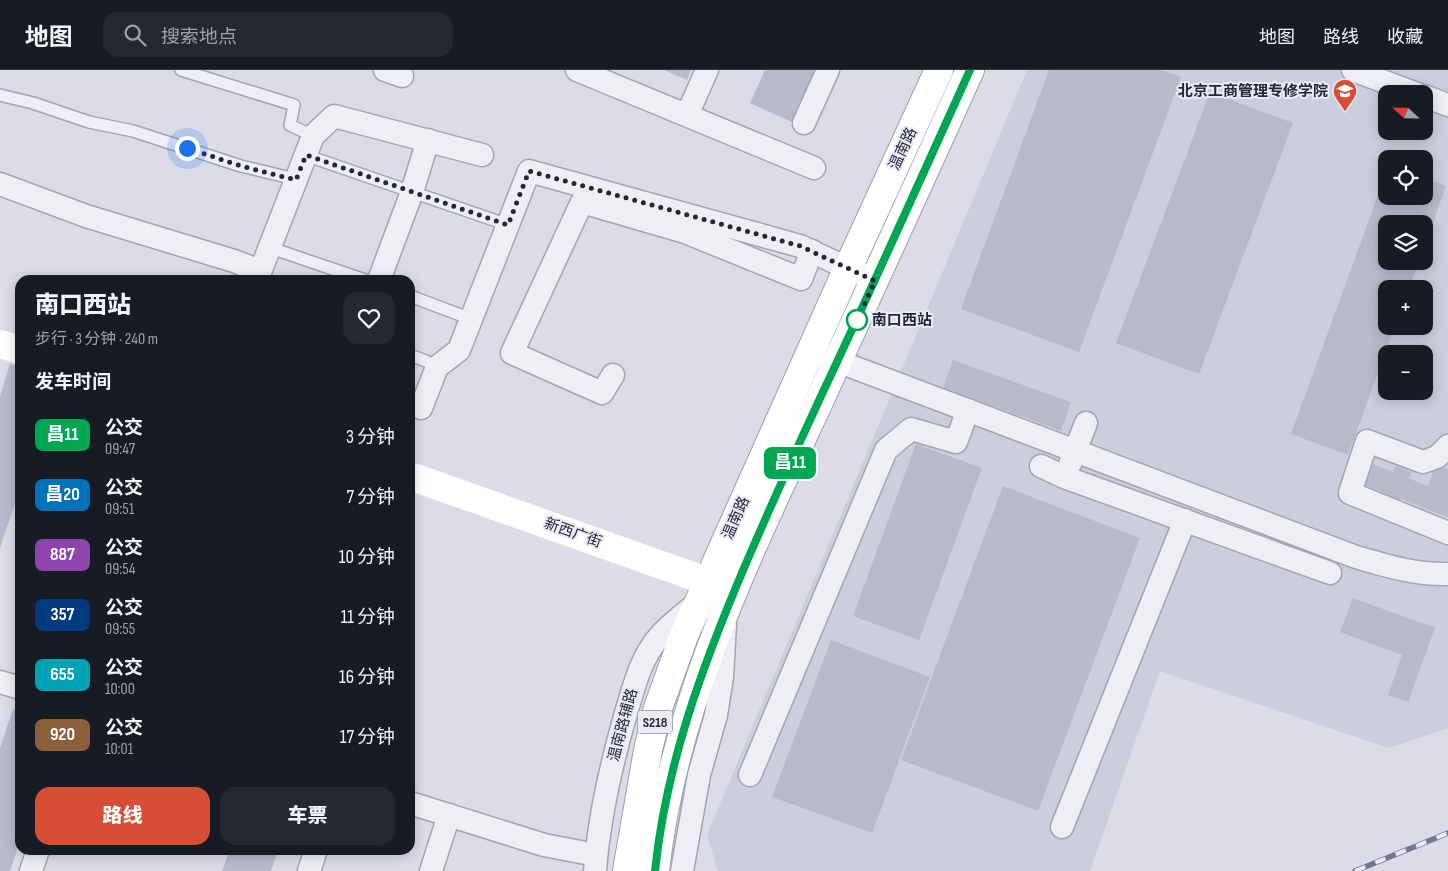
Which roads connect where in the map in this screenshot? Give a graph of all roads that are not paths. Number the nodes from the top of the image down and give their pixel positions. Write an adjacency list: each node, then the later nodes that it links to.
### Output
1 (181, 70): 15 (lane)
2 (707, 70): 12 (street)
3 (828, 70): 13 (street)
4 (939, 70): 24 (main road, 温南路 / S218)
5 (970, 70): 28 (main road, 温南路 / S218)
6 (1352, 70): 8 (street)
7 (581, 71): 12 (street)
8 (1392, 85)
9 (0, 95): 18 (lane)
10 (1433, 99): 11 (street)
11 (1448, 105)
12 (686, 115): 17 (street)
13 (804, 123)
14 (428, 140): 15 (street); 16 (street); 20 (street)
15 (309, 145): 18 (street); 20 (lane)
16 (482, 155)
17 (814, 168)
18 (296, 180): 22 (street)
19 (0, 184): 25 (street)
20 (412, 192): 21 (lane); 27 (street)
21 (508, 225): 23 (street); 30 (street)
22 (268, 247): 25 (street); 26 (lane)
23 (812, 251): 24 (street); 37 (street)
24 (848, 268): 28 (street); 33 (main road, 温南路 / S218)
25 (258, 275)
26 (350, 275)
27 (381, 275)
28 (875, 281): 35 (main road, 温南路 / S218)
29 (415, 298): 30 (lane)
30 (471, 319): 36 (street)
31 (0, 344): 32 (main road)
32 (15, 348)
33 (811, 350): 35 (street); 50 (main road, 温南路 / S218)
34 (415, 356): 36 (lane)
35 (837, 361): 39 (street); 51 (main road, 温南路 / S218)
36 (436, 367): 38 (street)
37 (613, 375)
38 (416, 407)
39 (968, 410): 42 (street); 54 (street)
40 (1086, 422): 42 (street)
41 (1448, 447): 47 (street)
42 (1076, 451): 44 (street); 49 (street)
43 (1041, 466): 44 (street)
44 (1064, 477): 46 (street)
45 (415, 478): 50 (main road, 新西广街)
46 (1185, 520): 48 (street); 57 (street)
47 (1448, 532)
48 (1330, 573)
49 (1448, 574)
50 (703, 591): 51 (main road, 新西广街); 60 (street, 温南路辅路); 64 (main road, 温南路 / S218)
51 (730, 602): 65 (main road, 温南路 / S218); 66 (street)
52 (0, 682): 53 (street)
53 (15, 686)
54 (750, 775)
55 (415, 804): 56 (street)
56 (450, 815): 60 (street); 63 (street)
57 (1062, 828)
58 (36, 855): 61 (street)
59 (314, 855): 62 (street)
60 (596, 863)
61 (31, 871)
62 (309, 871)
63 (432, 871)
64 (628, 871)
65 (654, 871)
66 (682, 871)

